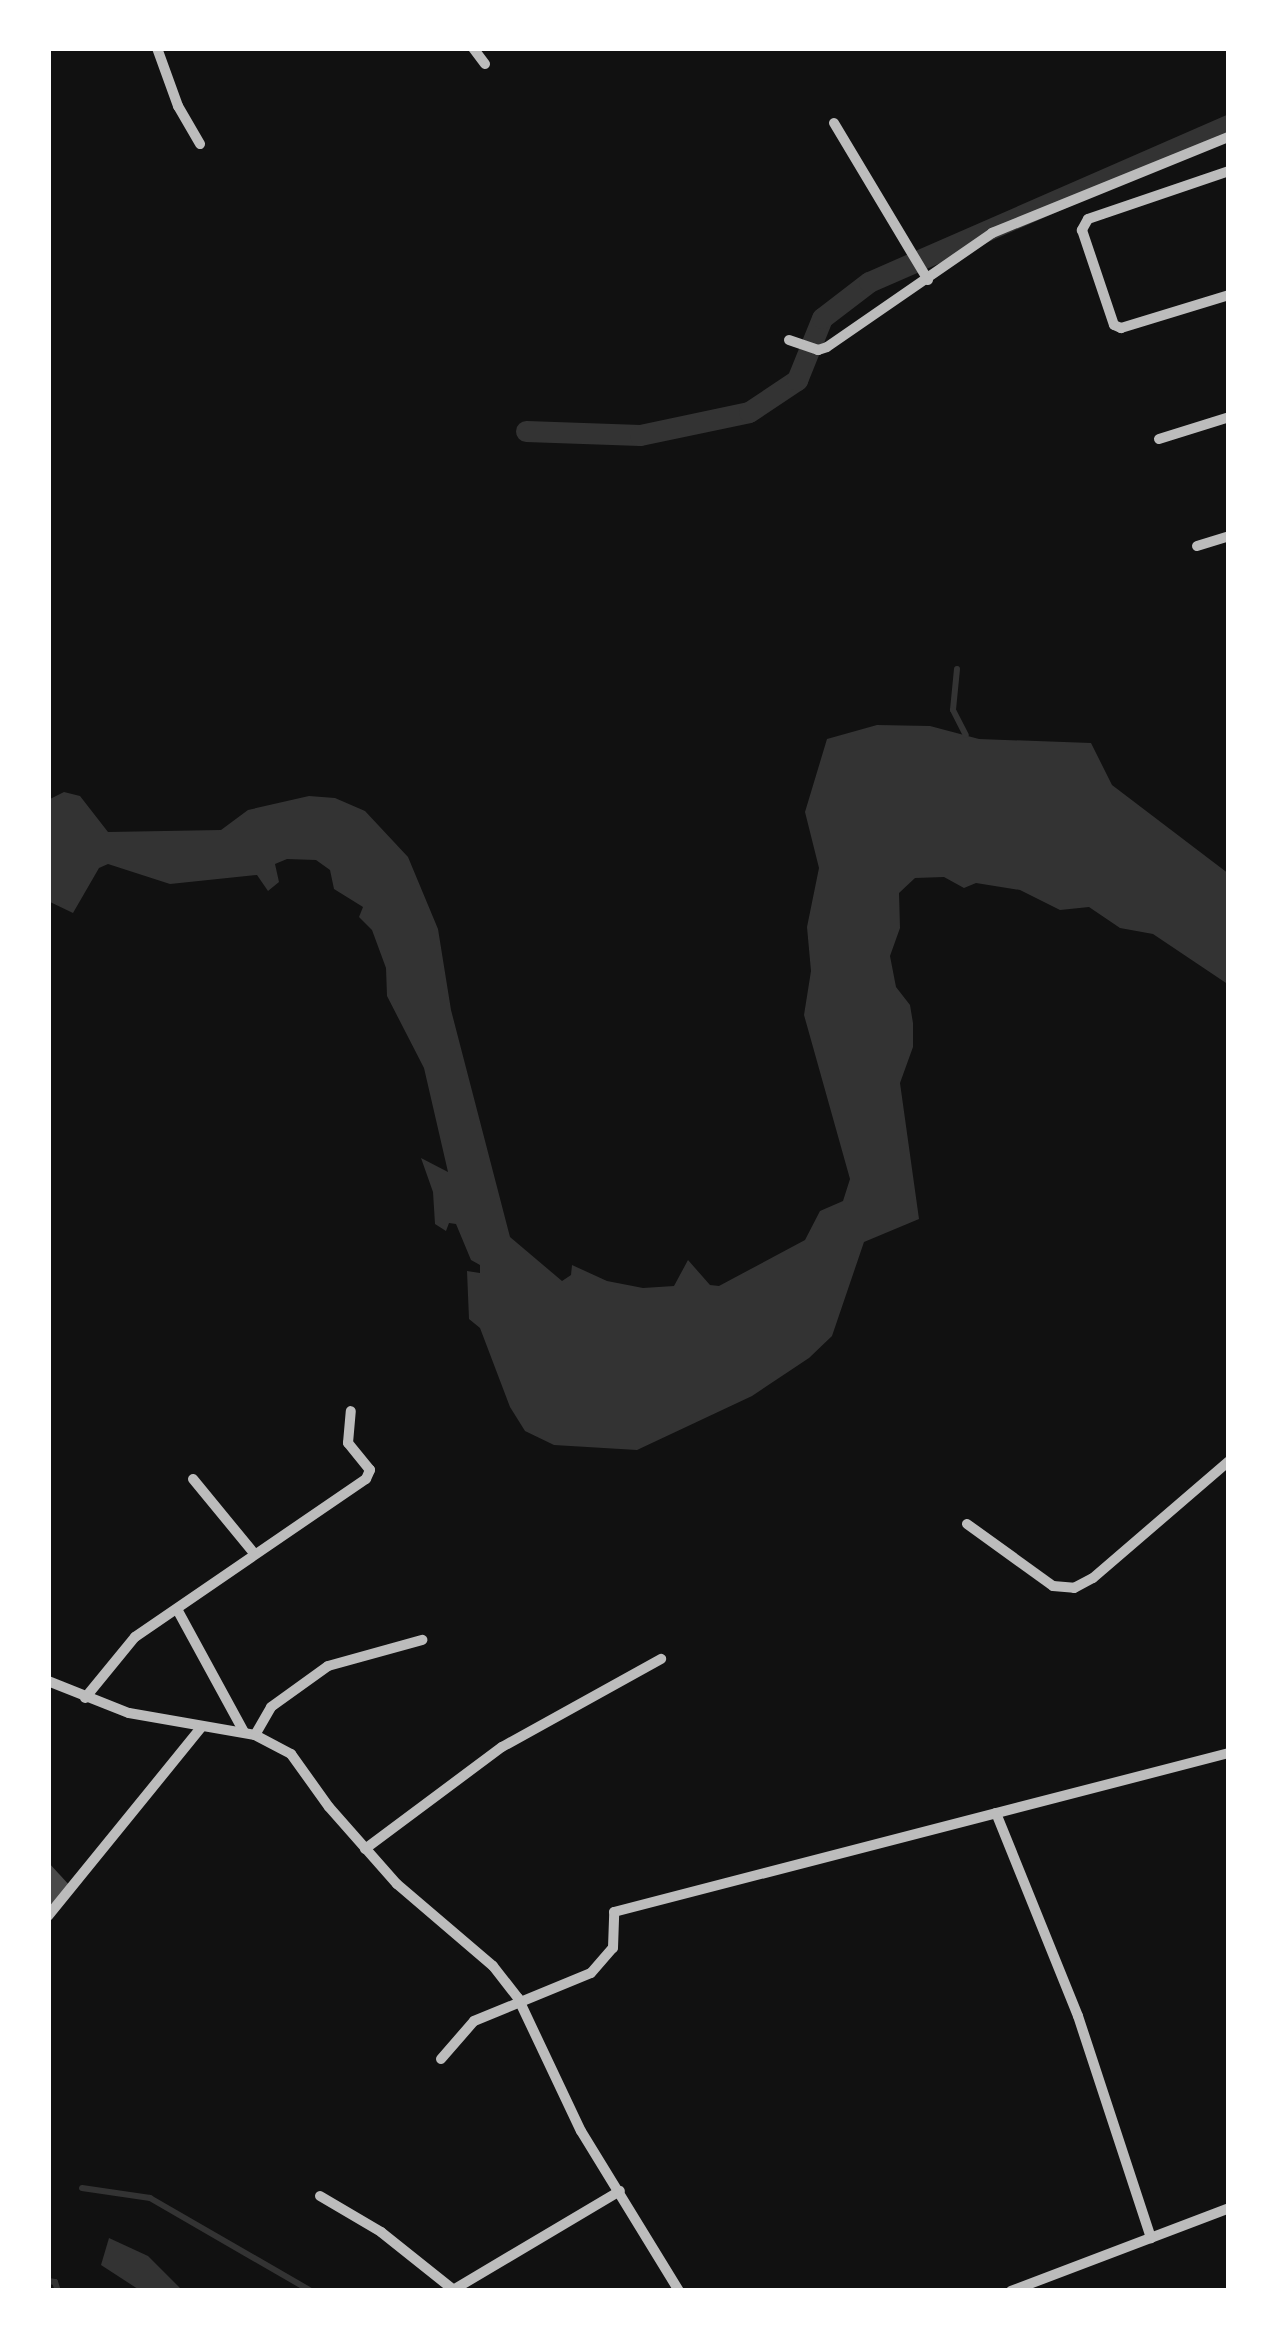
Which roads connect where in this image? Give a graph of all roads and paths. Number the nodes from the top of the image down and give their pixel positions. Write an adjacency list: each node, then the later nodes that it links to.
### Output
1 (157, 48): 6 (street)
2 (473, 48): 3 (street)
3 (485, 64)
4 (834, 123): 8 (street)
5 (1229, 137): 8 (street)
6 (200, 144)
7 (1229, 171): 9 (street)
8 (926, 277): 10 (street)
9 (1229, 295)
10 (789, 340)
11 (1229, 417): 12 (street)
12 (1159, 439)
13 (1229, 536): 14 (street)
14 (1198, 546)
15 (351, 1412): 19 (street)
16 (1229, 1461): 18 (street)
17 (193, 1479): 19 (street)
18 (967, 1525)
19 (253, 1552): 20 (street)
20 (178, 1611): 24 (street); 26 (street)
21 (422, 1640): 26 (street)
22 (661, 1659): 29 (street)
23 (49, 1684): 24 (street)
24 (85, 1698): 25 (street)
25 (201, 1728): 26 (street); 30 (street)
26 (249, 1734): 29 (street)
27 (1229, 1753): 28 (street)
28 (996, 1813): 31 (street); 36 (street)
29 (364, 1849): 31 (street)
30 (48, 1916)
31 (518, 1998): 32 (street); 33 (street)
32 (441, 2059)
33 (620, 2191): 37 (street); 38 (street)
34 (320, 2195): 37 (street)
35 (1229, 2208): 36 (street)
36 (1151, 2238): 39 (street)
37 (454, 2290)
38 (679, 2291)
39 (1011, 2291)

